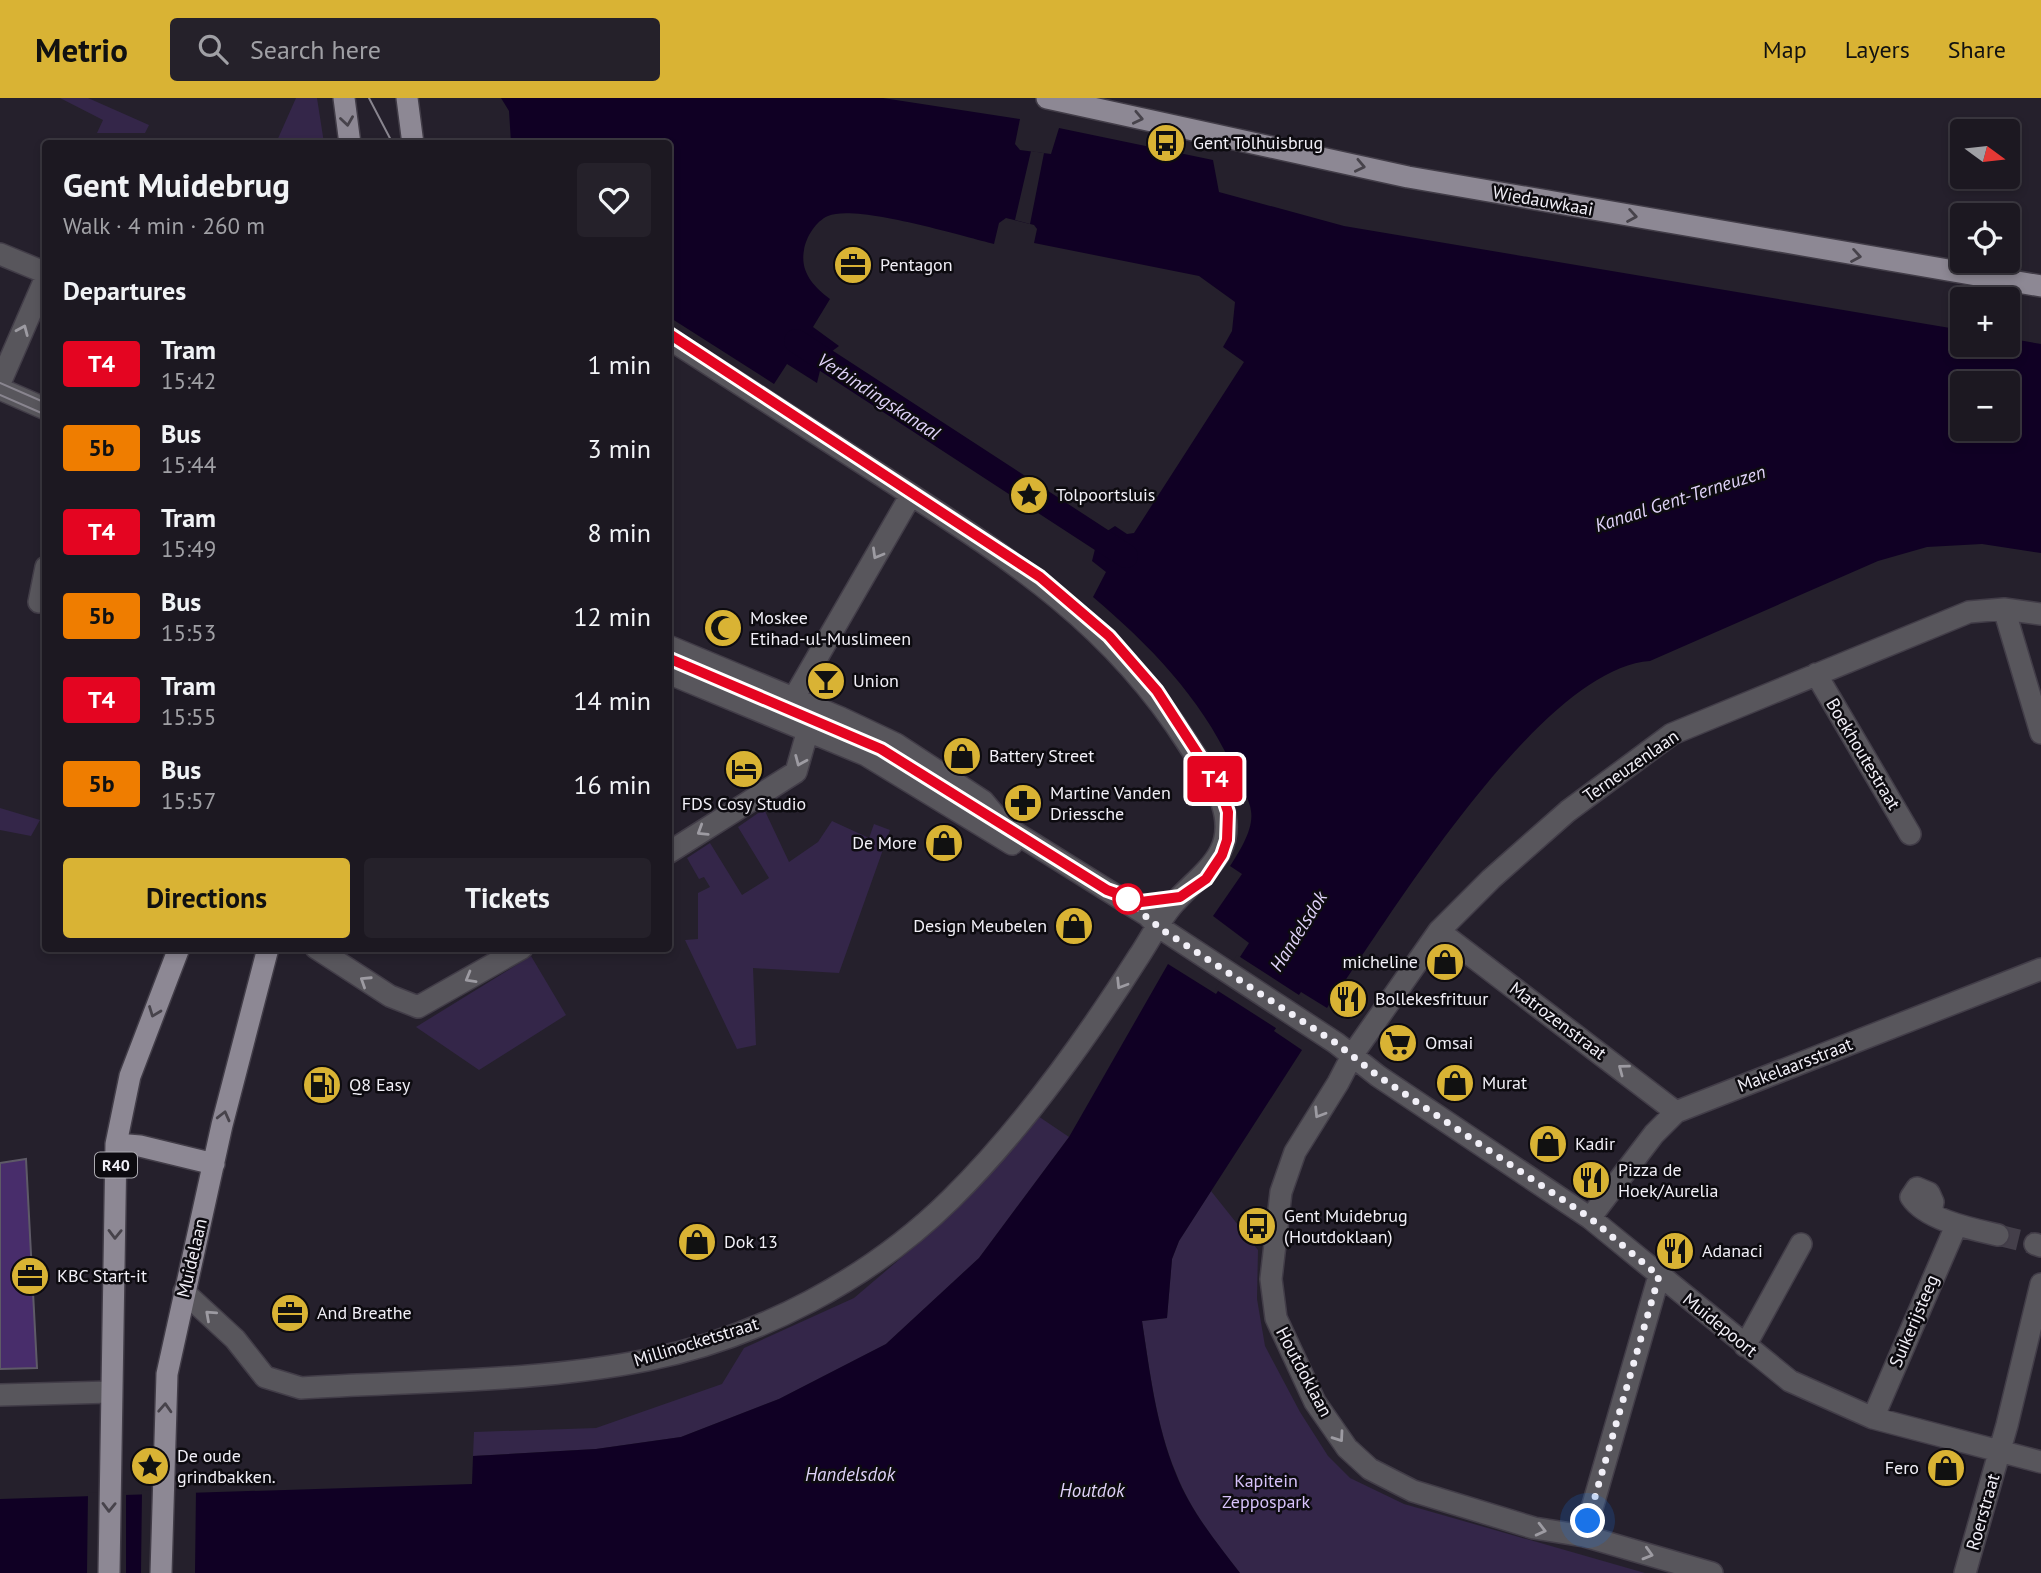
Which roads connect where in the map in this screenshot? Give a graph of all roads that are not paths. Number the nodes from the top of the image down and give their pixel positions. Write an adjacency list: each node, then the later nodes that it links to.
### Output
1 (344, 98): 6 (main road, one-way to 6)
2 (407, 98): 5 (main road)
3 (417, 98): 5 (main road)
4 (1047, 98): 10 (main road, Wiedauwkaai, one-way to 10)
5 (412, 134)
6 (349, 140)
7 (0, 254): 8 (street)
8 (42, 273)
9 (42, 284): 12 (street, one-way to 9)
10 (2041, 286)
11 (672, 341): 15 (street, Millinocketstraat)
12 (0, 383)
13 (0, 389): 14 (street)
14 (42, 407)
15 (911, 495): 23 (street, one-way to 23); 29 (street, Millinocketstraat)
16 (42, 587): 17 (street)
17 (39, 602)
18 (2004, 609): 19 (street, Terneuzenlaan); 21 (street, Terneuzenlaan); 26 (street)
19 (2041, 614)
20 (672, 648): 23 (street)
21 (1816, 674): 27 (street, Boekhoutestraat); 30 (street, Terneuzenlaan)
22 (672, 675): 24 (street)
23 (792, 698): 24 (street); 29 (street)
24 (784, 720): 25 (street)
25 (808, 730): 28 (street, one-way to 28); 29 (street)
26 (2041, 733)
27 (1910, 834)
28 (672, 850)
29 (1163, 930): 36 (street, Muidepoort); 47 (street, Millinocketstraat, one-way to 47)
30 (1439, 931): 36 (street, Terneuzenlaan); 37 (street, Matrozenstraat, one-way to 30)
31 (177, 952): 38 (main road, R40, one-way to 38)
32 (267, 952): 39 (main road, Muidelaan, one-way to 32)
33 (322, 952): 34 (street, one-way to 33)
34 (515, 952)
35 (2041, 968): 37 (street, Makelaarsstraat)
36 (1353, 1054): 41 (street, Muidepoort); 54 (street, Houtdoklaan, one-way to 54)
37 (1676, 1112): 41 (street, Makelaarsstraat)
38 (116, 1143): 39 (main road); 49 (main road, R40, one-way to 49)
39 (214, 1164): 47 (main road, Muidelaan)
40 (1931, 1212): 42 (street)
41 (1590, 1218): 45 (street, Muidepoort)
42 (1956, 1226): 43 (street); 51 (street, Suikerijsteeg)
43 (1998, 1236)
44 (1801, 1244): 48 (street)
45 (1659, 1276): 48 (street, Muidepoort); 54 (street)
46 (2041, 1284): 52 (street, Roerstraat)
47 (184, 1292): 56 (main road, Muidelaan, one-way to 47)
48 (1745, 1346): 51 (street, Muidepoort)
49 (111, 1392): 50 (street); 55 (main road, R40, one-way to 55)
50 (0, 1395)
51 (1873, 1418): 52 (street, Muidepoort)
52 (2000, 1451): 53 (street, Muidepoort); 58 (street, Roerstraat)
53 (2041, 1462)
54 (1584, 1536): 57 (street, Houtdoklaan, one-way to 57)
55 (108, 1573)
56 (161, 1573)
57 (1712, 1573)
58 (1965, 1573)

